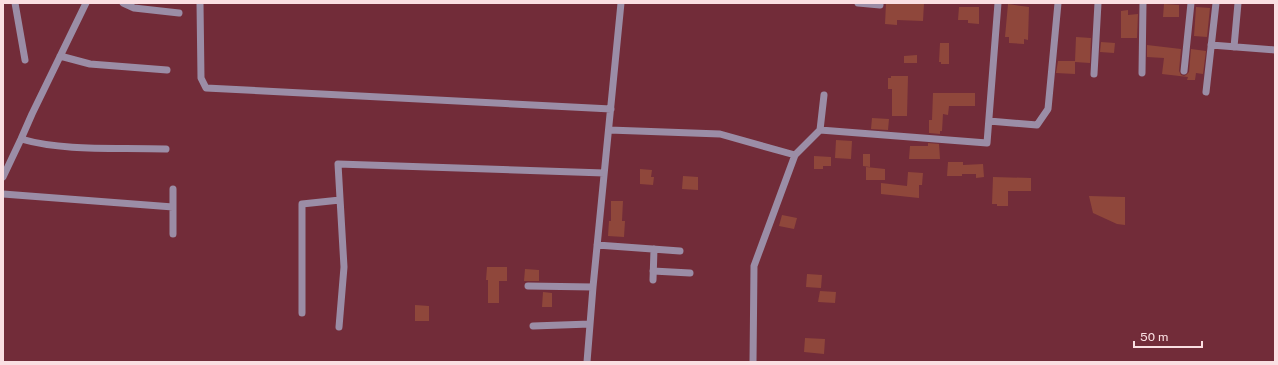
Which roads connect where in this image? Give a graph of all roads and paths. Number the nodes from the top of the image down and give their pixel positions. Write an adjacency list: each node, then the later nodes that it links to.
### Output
1 (15, 3): 20 (street)
2 (86, 3): 19 (street)
3 (123, 3): 15 (street)
4 (200, 3): 27 (street)
5 (621, 3): 27 (street)
6 (858, 3): 7 (street)
7 (880, 3)
8 (998, 3): 28 (street)
9 (1058, 3): 28 (street)
10 (1098, 3): 24 (street)
11 (1143, 3): 23 (street)
12 (1190, 3): 22 (street)
13 (1216, 3): 16 (street)
14 (1238, 3): 17 (street)
15 (179, 13)
16 (1212, 45): 17 (street); 25 (street)
17 (1234, 47): 18 (street)
18 (1275, 50)
19 (60, 56): 21 (street); 31 (street)
20 (25, 60)
21 (167, 70)
22 (1184, 71)
23 (1142, 73)
24 (1094, 74)
25 (1206, 92)
26 (824, 95): 30 (street)
27 (611, 109): 29 (street)
28 (989, 121): 30 (street)
29 (609, 130): 33 (street); 34 (street)
30 (820, 130): 33 (street)
31 (21, 139): 32 (street); 35 (street)
32 (166, 149)
33 (795, 154): 54 (street)
34 (604, 172): 38 (street); 41 (street)
35 (3, 177)
36 (173, 189): 39 (street)
37 (3, 194): 39 (street)
38 (340, 200): 49 (street); 52 (street)
39 (173, 208): 40 (street)
40 (173, 234)
41 (597, 245): 42 (street); 48 (street)
42 (654, 249): 43 (street); 44 (street)
43 (680, 251)
44 (653, 271): 45 (street); 46 (street)
45 (690, 273)
46 (653, 280)
47 (528, 286): 48 (street)
48 (593, 287): 50 (street)
49 (302, 313)
50 (590, 324): 51 (street); 53 (street)
51 (533, 326)
52 (339, 327)
53 (587, 362)
54 (753, 362)

